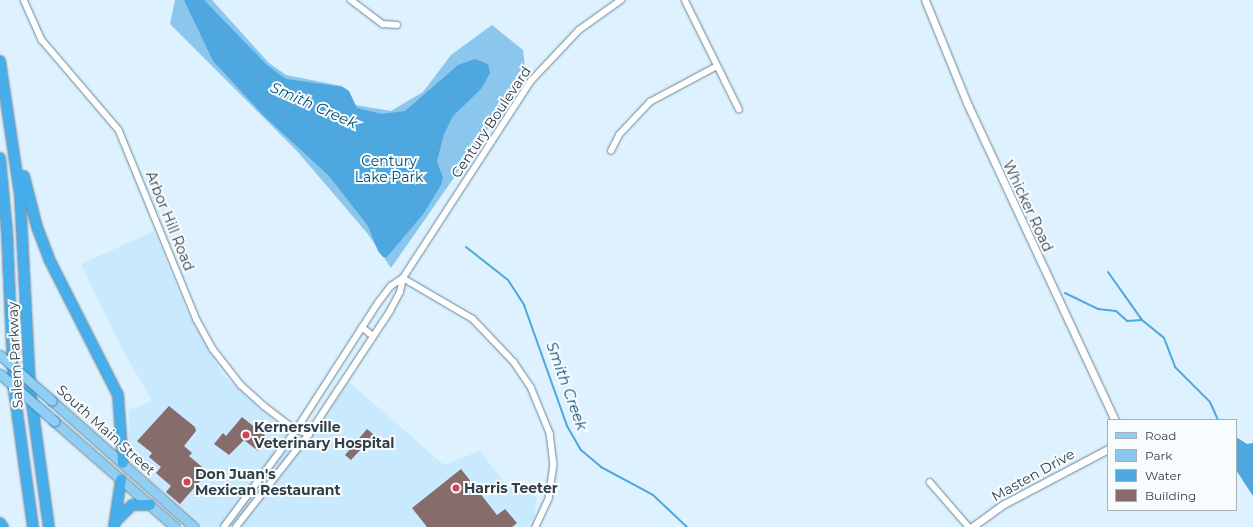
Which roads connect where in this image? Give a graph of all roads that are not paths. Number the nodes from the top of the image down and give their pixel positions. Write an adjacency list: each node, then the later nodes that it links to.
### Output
1 (24, 0): 19 (street, Arbor Hill Road)
2 (351, 0): 6 (street)
3 (621, 0): 13 (street, Century Boulevard)
4 (685, 0): 8 (street)
5 (925, 0): 18 (street, Whicker Road)
6 (396, 25)
7 (0, 61): 10 (highway, Salem Parkway)
8 (717, 66): 9 (street); 11 (street)
9 (739, 109)
10 (11, 121): 22 (highway); 32 (highway, Salem Parkway)
11 (611, 151)
12 (0, 158): 31 (highway, Salem Parkway)
13 (403, 278): 14 (street, Century Boulevard); 15 (street, Century Boulevard); 37 (street)
14 (362, 327): 15 (street); 19 (street, Century Boulevard)
15 (373, 336): 20 (street, Century Boulevard)
16 (0, 355): 22 (main road, South Main Street, bridge)
17 (0, 374): 23 (main road, South Main Street, bridge)
18 (1115, 419)
19 (296, 430): 20 (street, Arbor Hill Road); 25 (street, Century Boulevard)
20 (309, 434): 27 (street, Century Boulevard)
21 (1107, 450): 39 (street, Masten Drive)
22 (123, 463): 23 (main road); 34 (main road, South Main Street)
23 (121, 480): 26 (main road, South Main Street); 29 (highway)
24 (930, 482): 38 (street)
25 (244, 501): 27 (street); 35 (street, Century Boulevard)
26 (150, 505): 29 (highway); 33 (main road, South Main Street)
27 (252, 509): 36 (street, Century Boulevard)
28 (0, 522): 30 (highway)
29 (115, 525)
30 (3, 527)
31 (33, 527)
32 (49, 527)
33 (176, 527)
34 (194, 527)
35 (224, 527)
36 (236, 527)
37 (536, 527)
38 (969, 527)
39 (972, 527)

